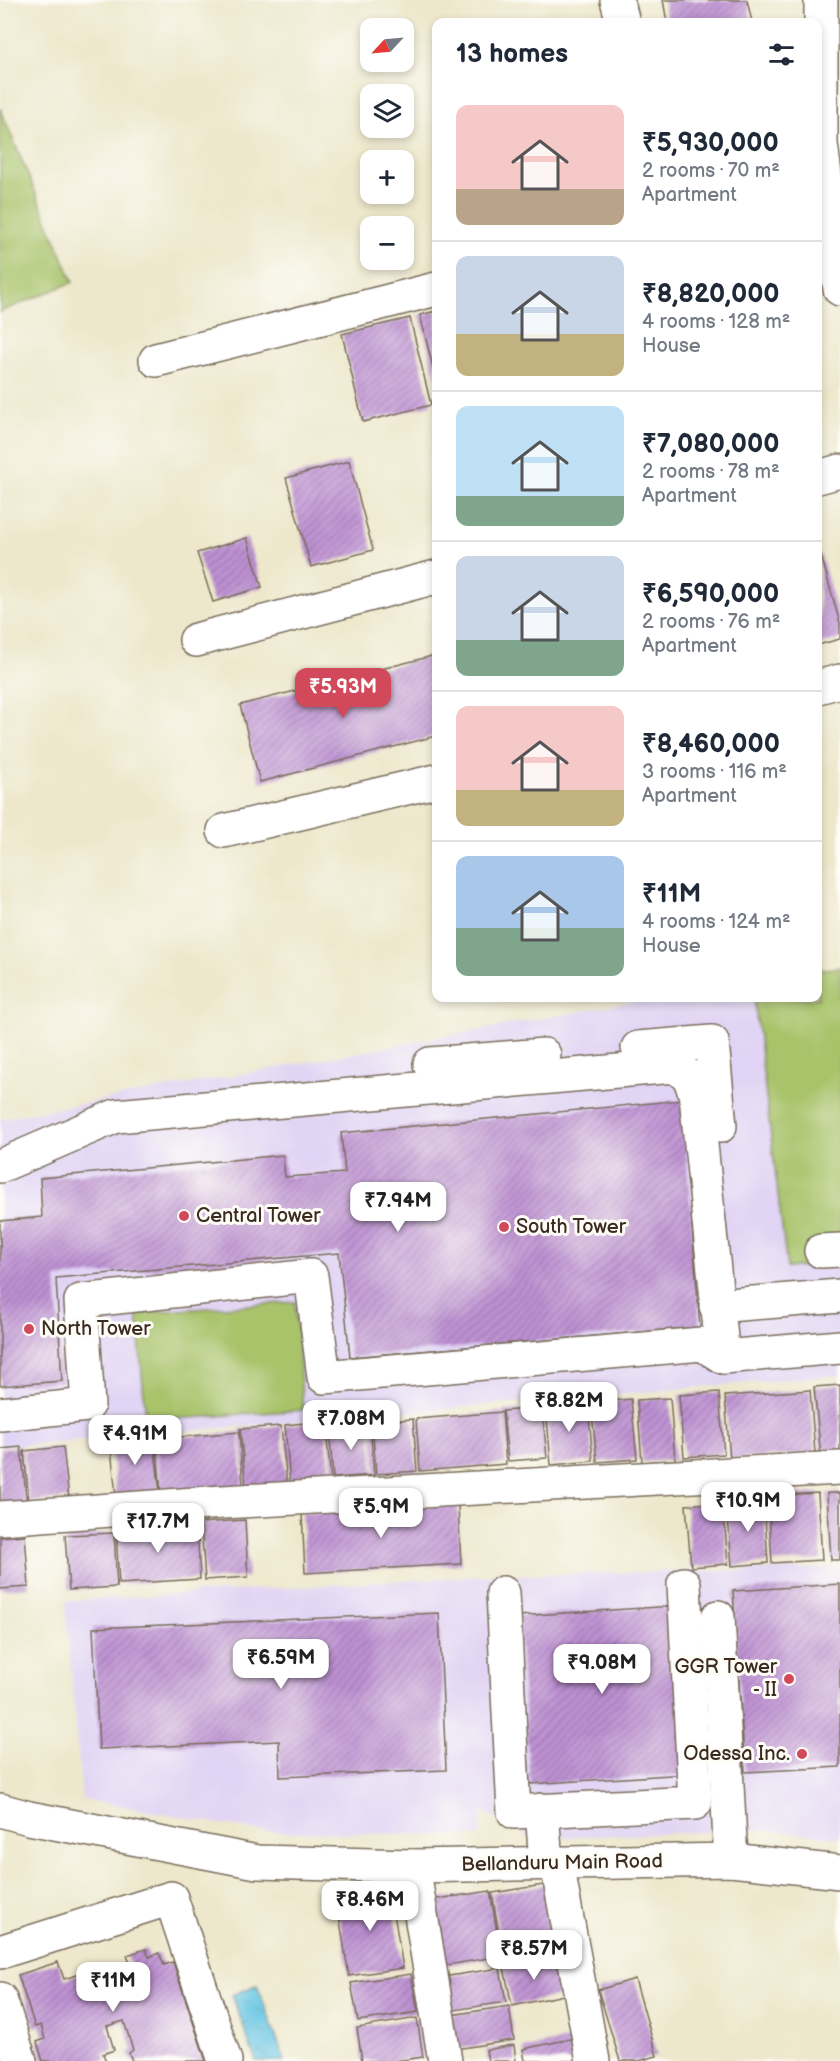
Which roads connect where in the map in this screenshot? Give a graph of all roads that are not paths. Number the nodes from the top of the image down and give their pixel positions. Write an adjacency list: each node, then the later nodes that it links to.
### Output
1 (617, 0): 4 (street)
2 (821, 0): 5 (street)
3 (839, 0): 6 (street)
4 (621, 18)
5 (821, 18)
6 (822, 50)
7 (822, 152): 8 (street)
8 (840, 289)
9 (432, 290): 10 (street)
10 (156, 360)
11 (840, 471): 12 (street)
12 (822, 476)
13 (432, 578): 14 (street)
14 (196, 640)
15 (840, 681): 16 (street)
16 (822, 686)
17 (432, 782): 18 (street)
18 (224, 831)
19 (430, 1064): 22 (street)
20 (0, 1166): 22 (street)
21 (840, 1296): 22 (street)
22 (727, 1305): 26 (street)
23 (840, 1328): 24 (street)
24 (783, 1333)
25 (840, 1347): 26 (street)
26 (734, 1355): 27 (street)
27 (0, 1414)
28 (840, 1468): 29 (street)
29 (0, 1518)
30 (684, 1584): 34 (street)
31 (503, 1593): 34 (street)
32 (718, 1617): 35 (street)
33 (0, 1810): 37 (street, Bellanduru Main Road)
34 (542, 1810): 36 (street)
35 (731, 1860): 36 (street, Bellanduru Main Road); 38 (street, Bellanduru Main Road)
36 (551, 1864): 37 (street, Bellanduru Main Road); 44 (street)
37 (413, 1866): 43 (street)
38 (840, 1872)
39 (0, 1952): 42 (street)
40 (0, 1999): 41 (street)
41 (20, 2061)
42 (225, 2061)
43 (445, 2061)
44 (593, 2061)

